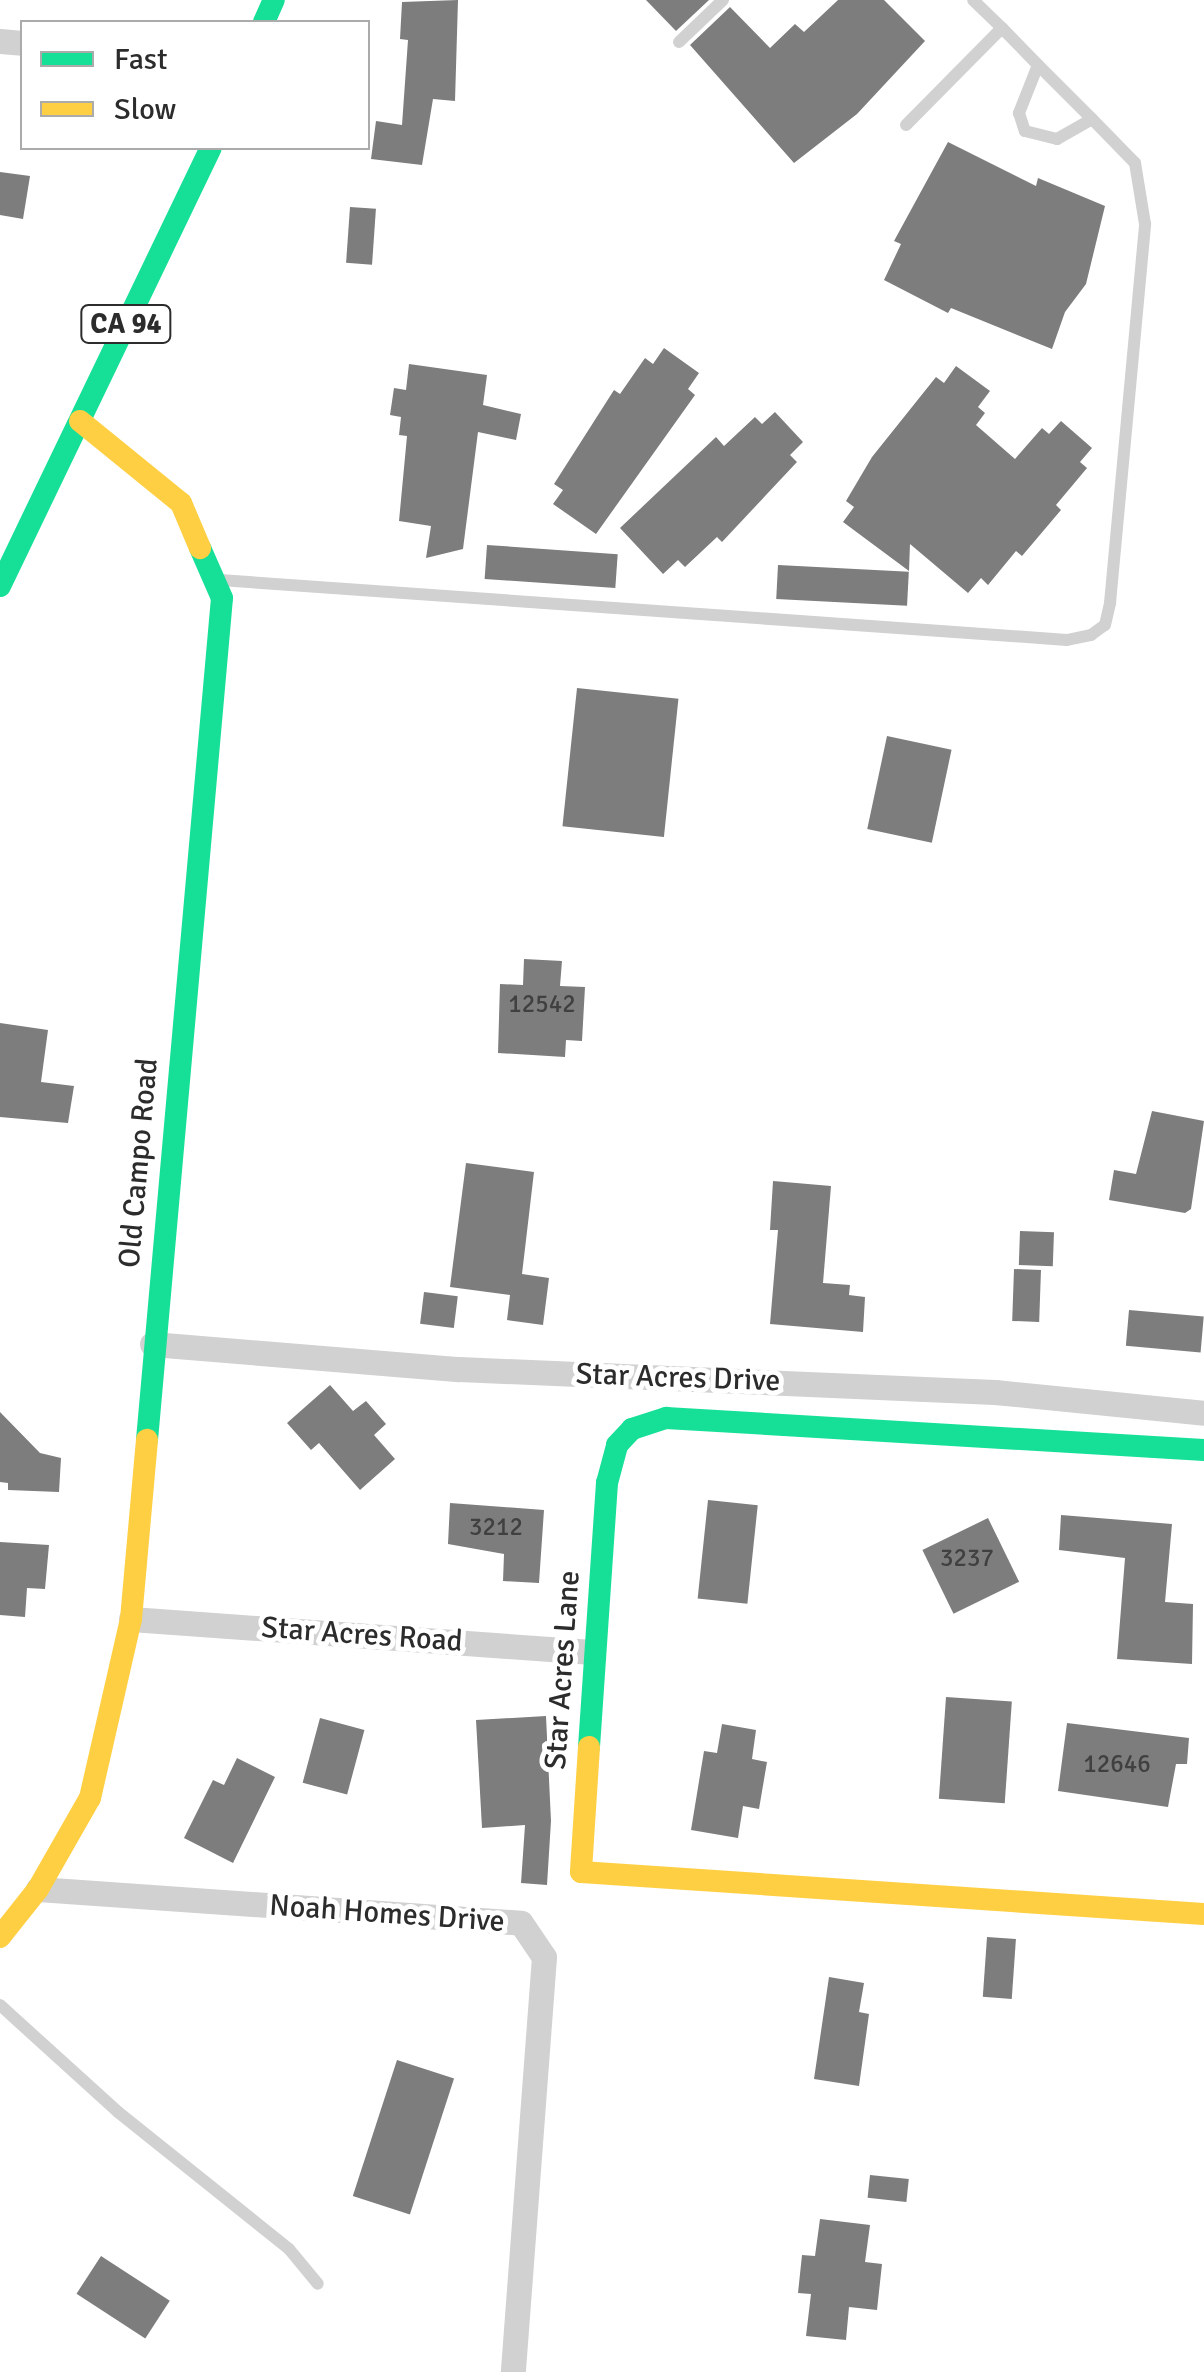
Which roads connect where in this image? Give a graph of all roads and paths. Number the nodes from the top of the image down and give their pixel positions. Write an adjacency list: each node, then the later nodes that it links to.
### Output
1 (722, 0): 4 (lane)
2 (974, 0): 3 (lane)
3 (1002, 28): 5 (lane); 7 (lane)
4 (679, 42)
5 (1038, 65): 6 (lane); 6 (lane)
6 (1092, 120): 10 (lane)
7 (906, 125)
8 (209, 150): 9 (main road, CA 94)
9 (80, 421): 10 (main road, Old Campo Road); 11 (main road, CA 94)
10 (214, 580): 12 (main road, Old Campo Road)
11 (0, 586)
12 (152, 1344): 13 (street, Star Acres Drive); 15 (main road, Old Campo Road)
13 (1204, 1413)
14 (1204, 1450): 16 (main road, Star Acres Lane)
15 (131, 1619): 16 (street, Star Acres Road); 17 (main road, Old Campo Road)
16 (592, 1652): 18 (main road, Star Acres Lane)
17 (38, 1889): 19 (main road, Old Campo Road); 22 (street, Noah Homes Drive)
18 (1204, 1914)
19 (0, 1937)
20 (0, 2004): 21 (lane)
21 (318, 2284)
22 (513, 2372)

